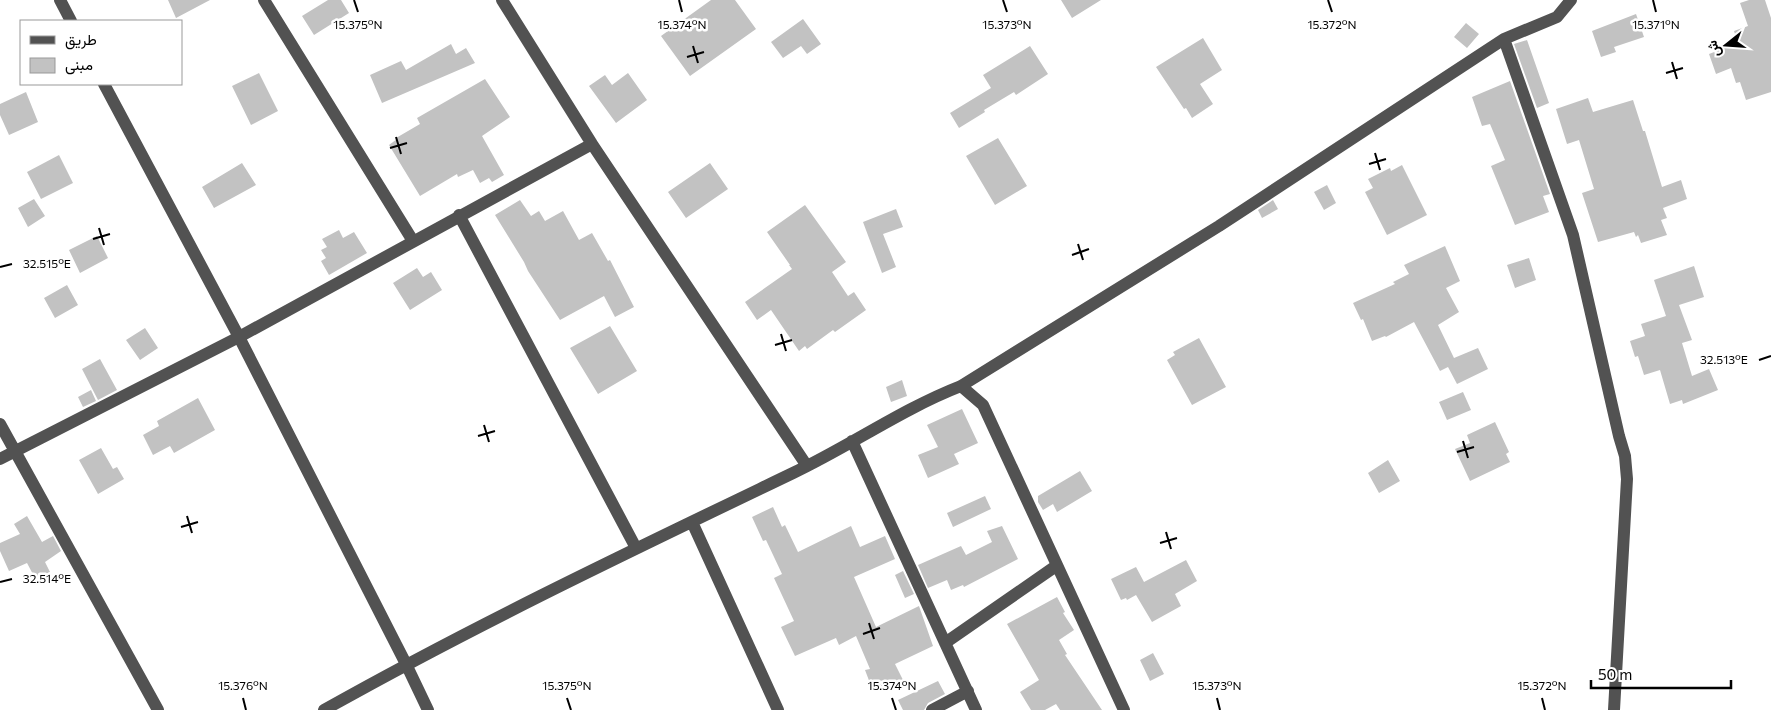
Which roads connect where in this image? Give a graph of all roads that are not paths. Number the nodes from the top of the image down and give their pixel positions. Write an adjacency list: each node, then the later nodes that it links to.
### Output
1 (60, 0): 5 (street)
2 (264, 0): 10 (street)
3 (502, 0): 8 (street)
4 (1571, 0): 6 (street)
5 (70, 20)
6 (1504, 39): 12 (street); 31 (street)
7 (105, 85): 11 (street)
8 (592, 144): 9 (street); 17 (street)
9 (459, 216): 10 (street); 19 (street)
10 (413, 241): 11 (street)
11 (239, 337): 15 (street); 22 (street)
12 (961, 386): 14 (street); 20 (street)
13 (0, 424): 15 (street)
14 (852, 441): 17 (street); 21 (street)
15 (14, 451): 16 (street); 24 (street)
16 (0, 459)
17 (807, 466): 18 (street)
18 (692, 522): 19 (street); 27 (street)
19 (636, 548): 22 (street)
20 (1056, 566): 21 (street); 30 (street)
21 (945, 643): 23 (street)
22 (406, 664): 25 (street); 26 (street)
23 (968, 691): 28 (street); 29 (street)
24 (158, 710)
25 (324, 710)
26 (428, 710)
27 (778, 710)
28 (932, 710)
29 (976, 710)
30 (1124, 710)
31 (1614, 710)

